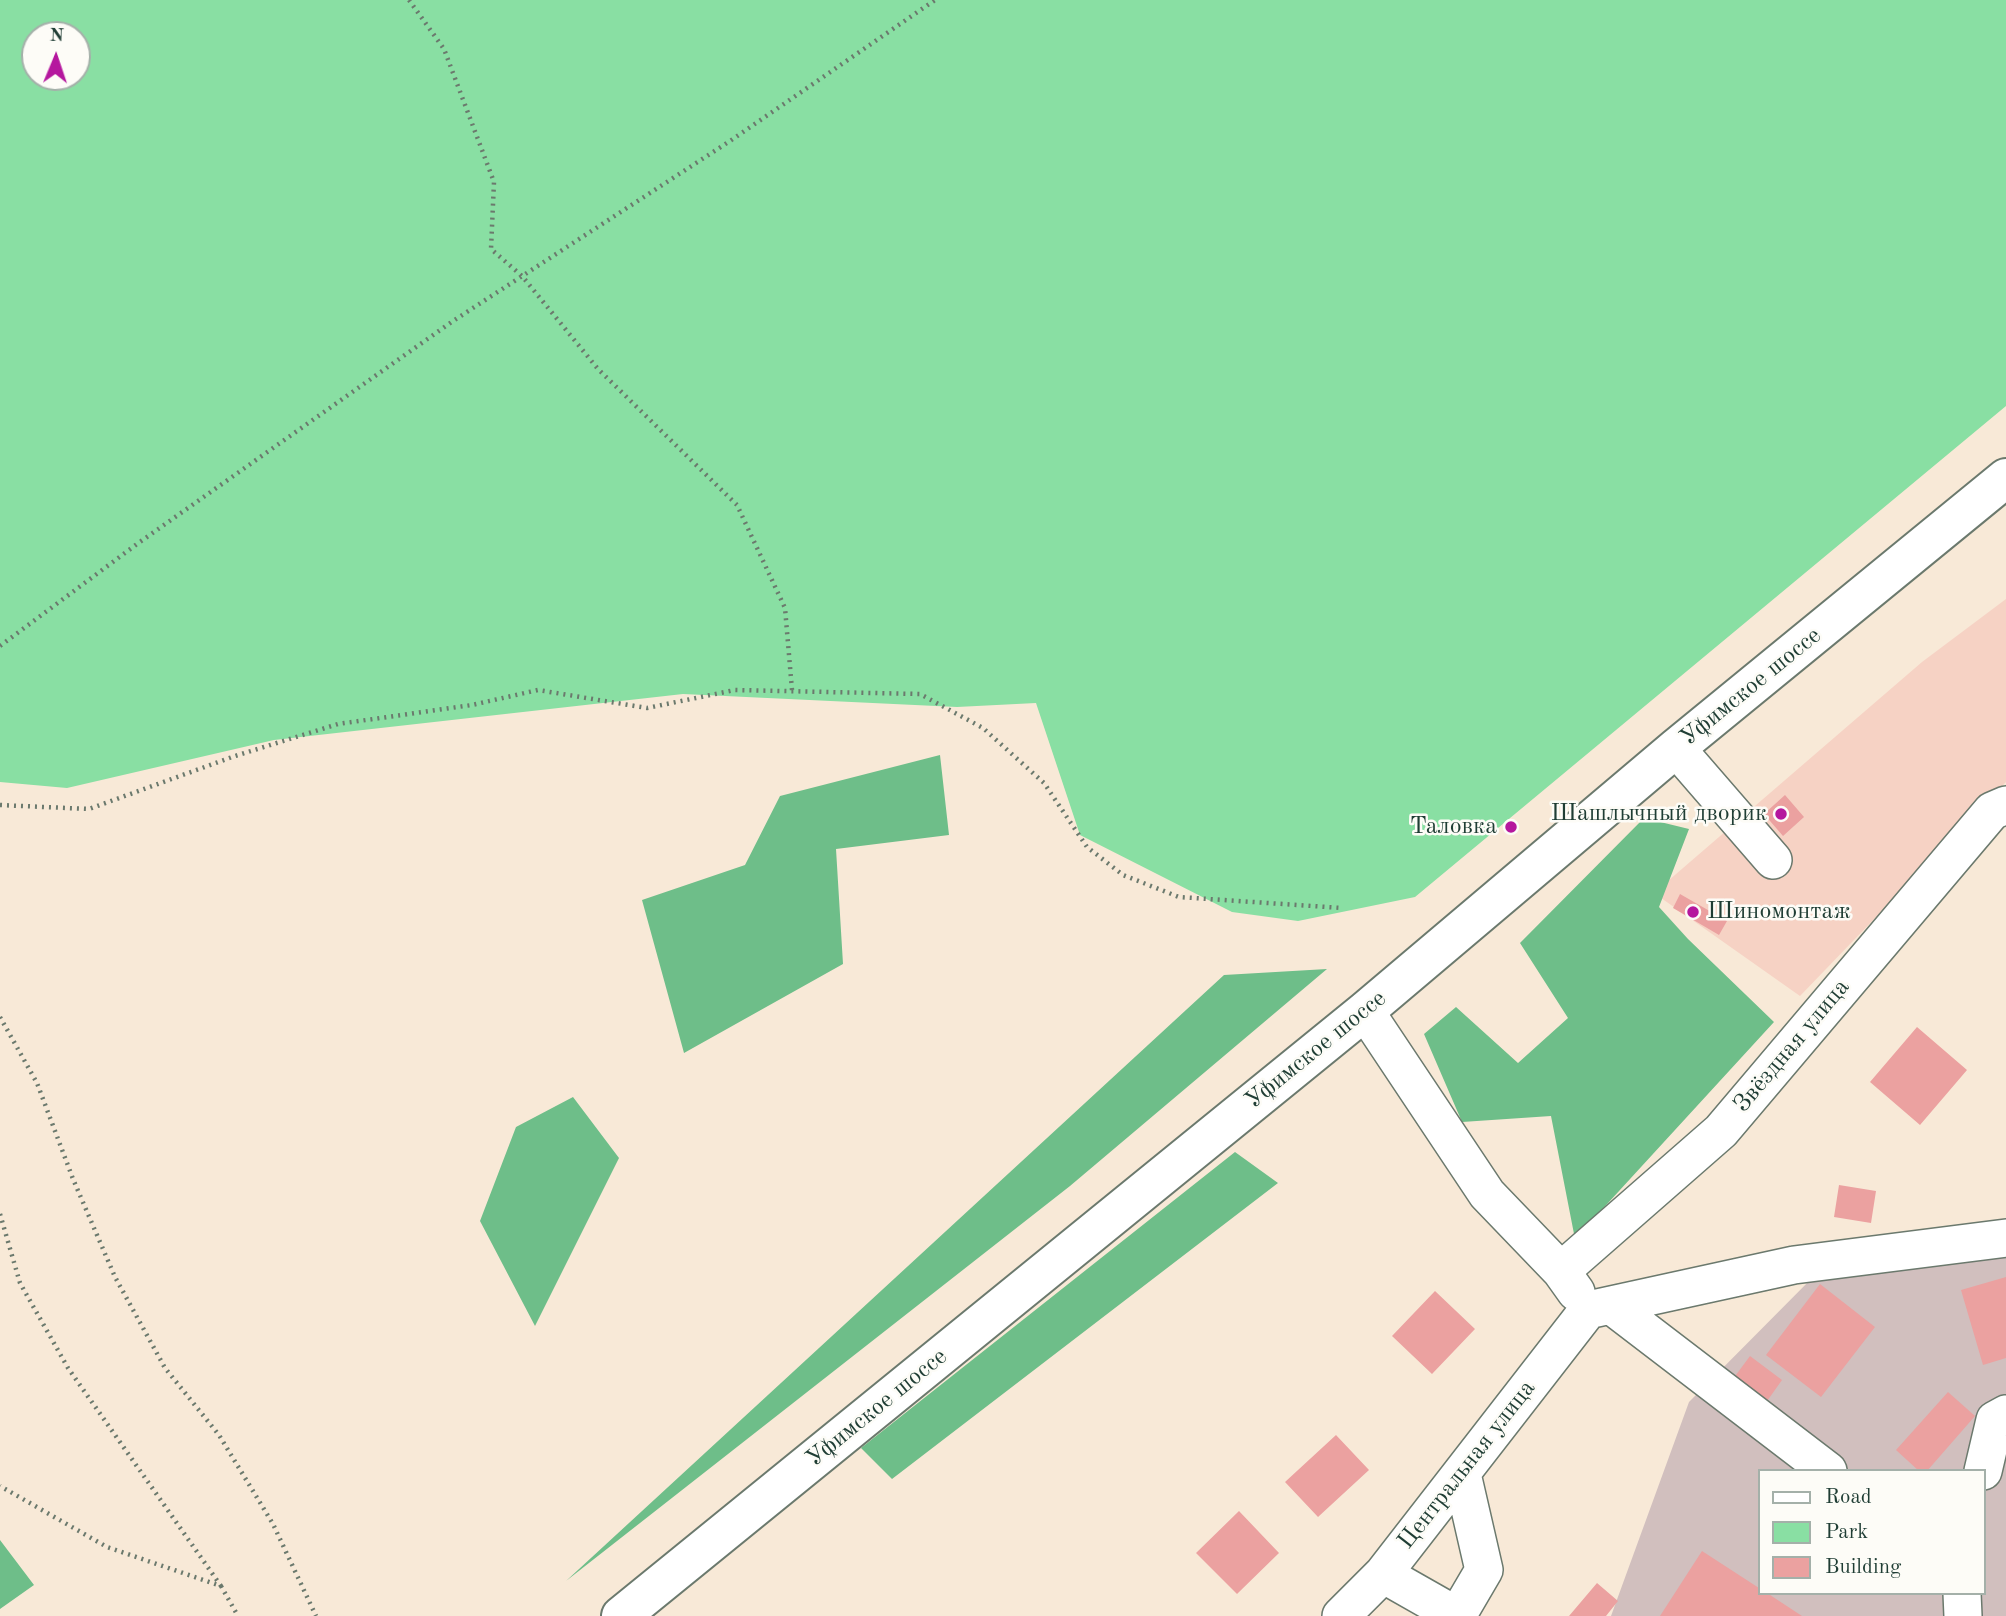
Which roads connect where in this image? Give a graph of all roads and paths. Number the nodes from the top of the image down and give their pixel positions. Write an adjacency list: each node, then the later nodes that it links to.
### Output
1 (410, 0): 3 (path)
2 (935, 0): 3 (path)
3 (522, 276): 5 (path); 6 (path)
4 (2006, 478): 7 (main road, Уфимское шоссе)
5 (0, 646)
6 (792, 690): 8 (path); 11 (path)
7 (1676, 748): 10 (street); 12 (main road, Уфимское шоссе)
8 (0, 805)
9 (2006, 805): 16 (street, Звёздная улица)
10 (1773, 860)
11 (1342, 908)
12 (1365, 1011): 16 (street); 28 (main road, Уфимское шоссе)
13 (0, 1017): 27 (path)
14 (0, 1214): 24 (path)
15 (2006, 1238): 17 (street)
16 (1561, 1271): 17 (street)
17 (1600, 1308): 19 (street); 21 (street, Центральная улица)
18 (2006, 1414): 20 (street)
19 (1826, 1469)
20 (1983, 1469)
21 (1462, 1474): 23 (street, Центральная улица); 23 (street)
22 (0, 1486): 24 (path)
23 (1383, 1574): 29 (street, Центральная улица)
24 (221, 1586): 26 (path)
25 (1962, 1595): 30 (street)
26 (238, 1616)
27 (317, 1616)
28 (621, 1616)
29 (1341, 1616)
30 (1963, 1616)

